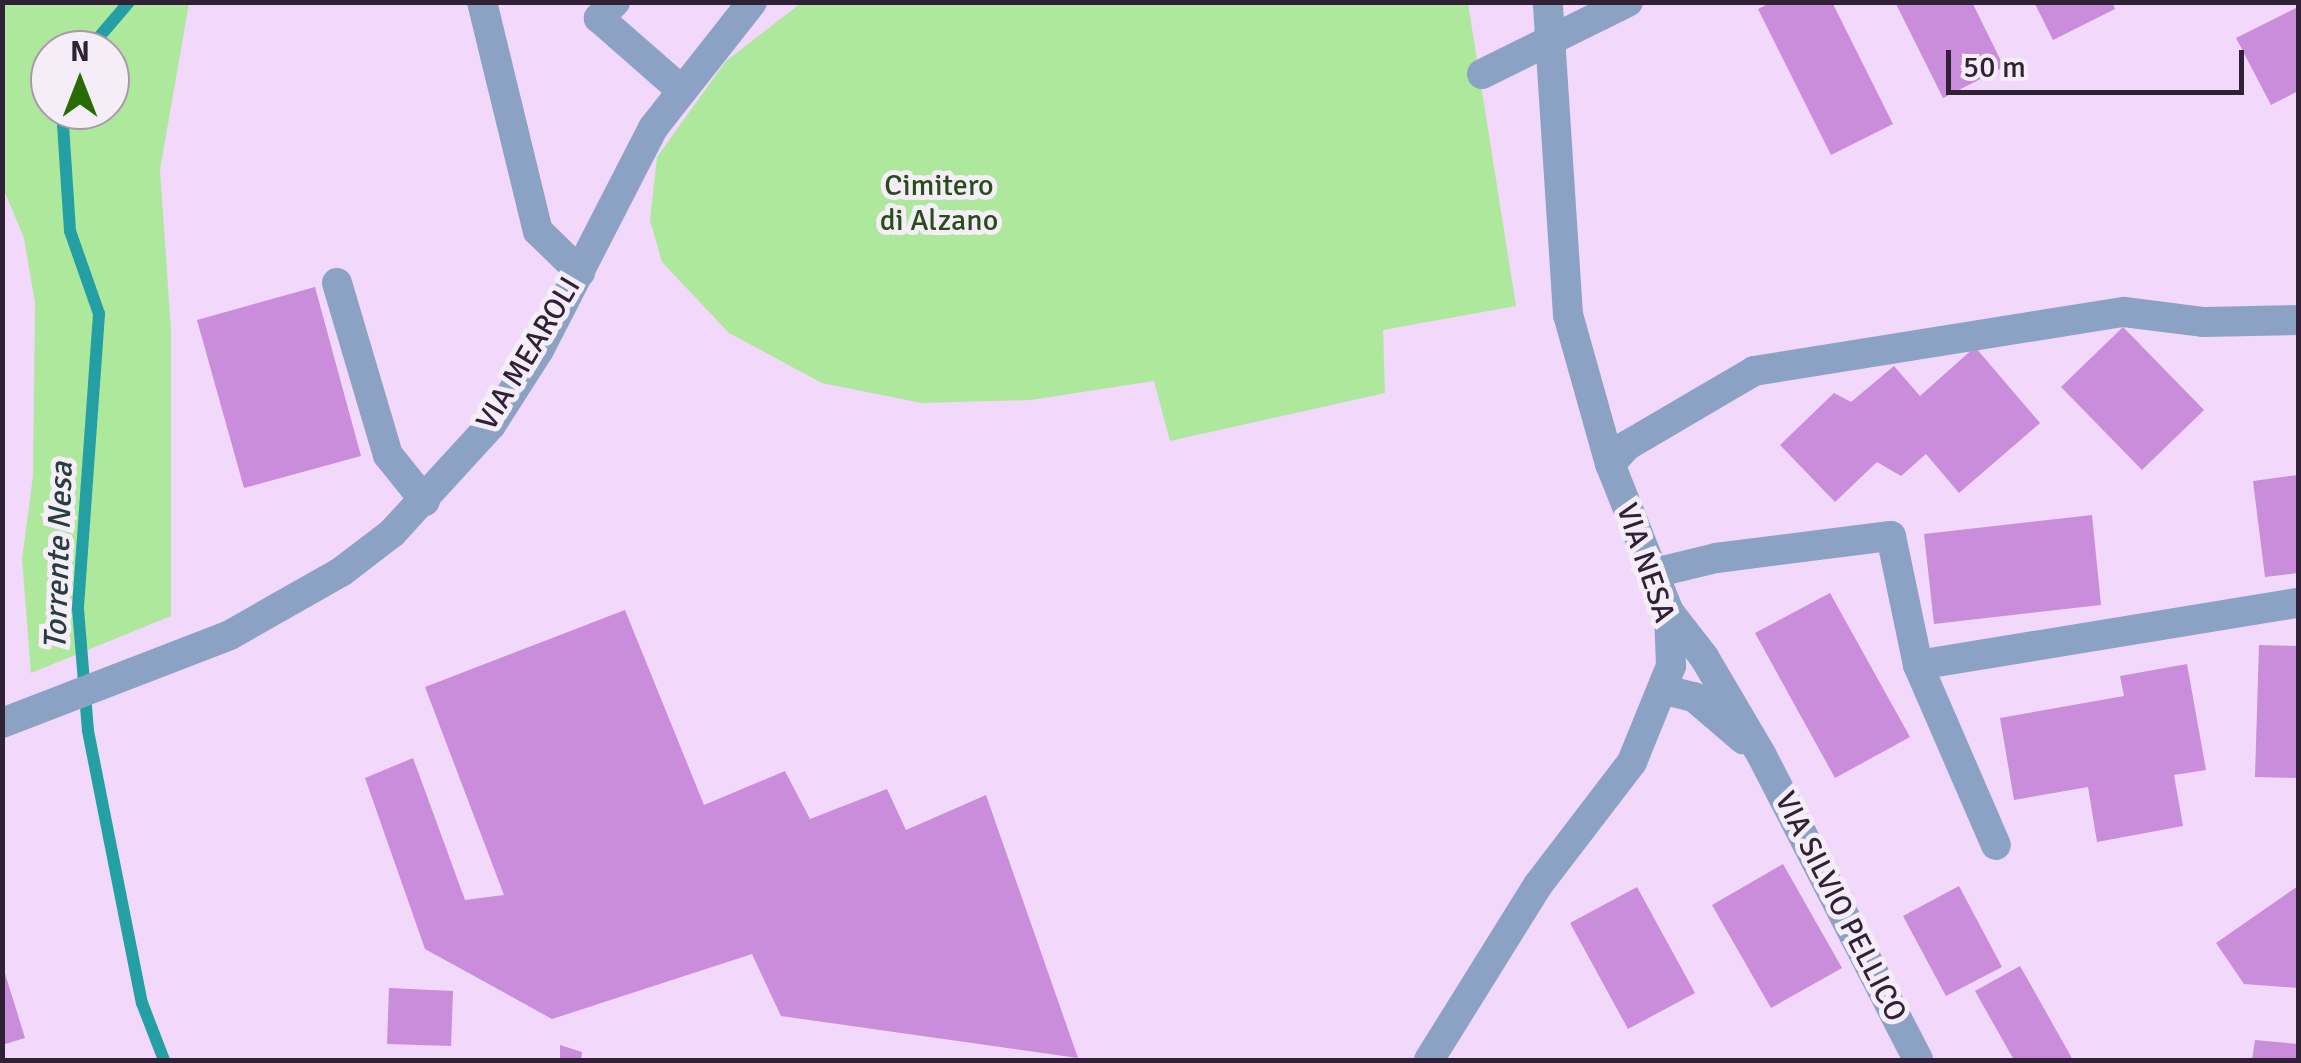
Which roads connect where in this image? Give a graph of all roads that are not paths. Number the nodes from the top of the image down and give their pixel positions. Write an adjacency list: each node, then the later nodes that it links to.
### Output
1 (482, 2): 9 (street)
2 (752, 2): 8 (street, VIA MEAROLI)
3 (1548, 2): 6 (street, VIA NESA)
4 (1628, 2): 6 (street)
5 (600, 8): 8 (street)
6 (1550, 40): 7 (street); 12 (street, VIA NESA)
7 (1482, 74)
8 (680, 89): 9 (street, VIA MEAROLI)
9 (580, 272): 13 (street, VIA MEAROLI)
10 (337, 284): 13 (street)
11 (2298, 320): 12 (street)
12 (1610, 464): 14 (street, VIA NESA)
13 (425, 501): 19 (street, VIA MEAROLI)
14 (1650, 574): 16 (street, VIA NESA); 17 (street)
15 (2298, 603): 17 (street)
16 (1669, 612): 18 (street, VIA NESA); 20 (street, VIA SILVIO PELLICO)
17 (1918, 664): 21 (street)
18 (1665, 690): 20 (street, VIA SILVIO PELLICO); 22 (street, VIA NESA)
19 (2, 722)
20 (1761, 754): 23 (street, VIA SILVIO PELLICO)
21 (1996, 845)
22 (1428, 1060)
23 (1918, 1060)

